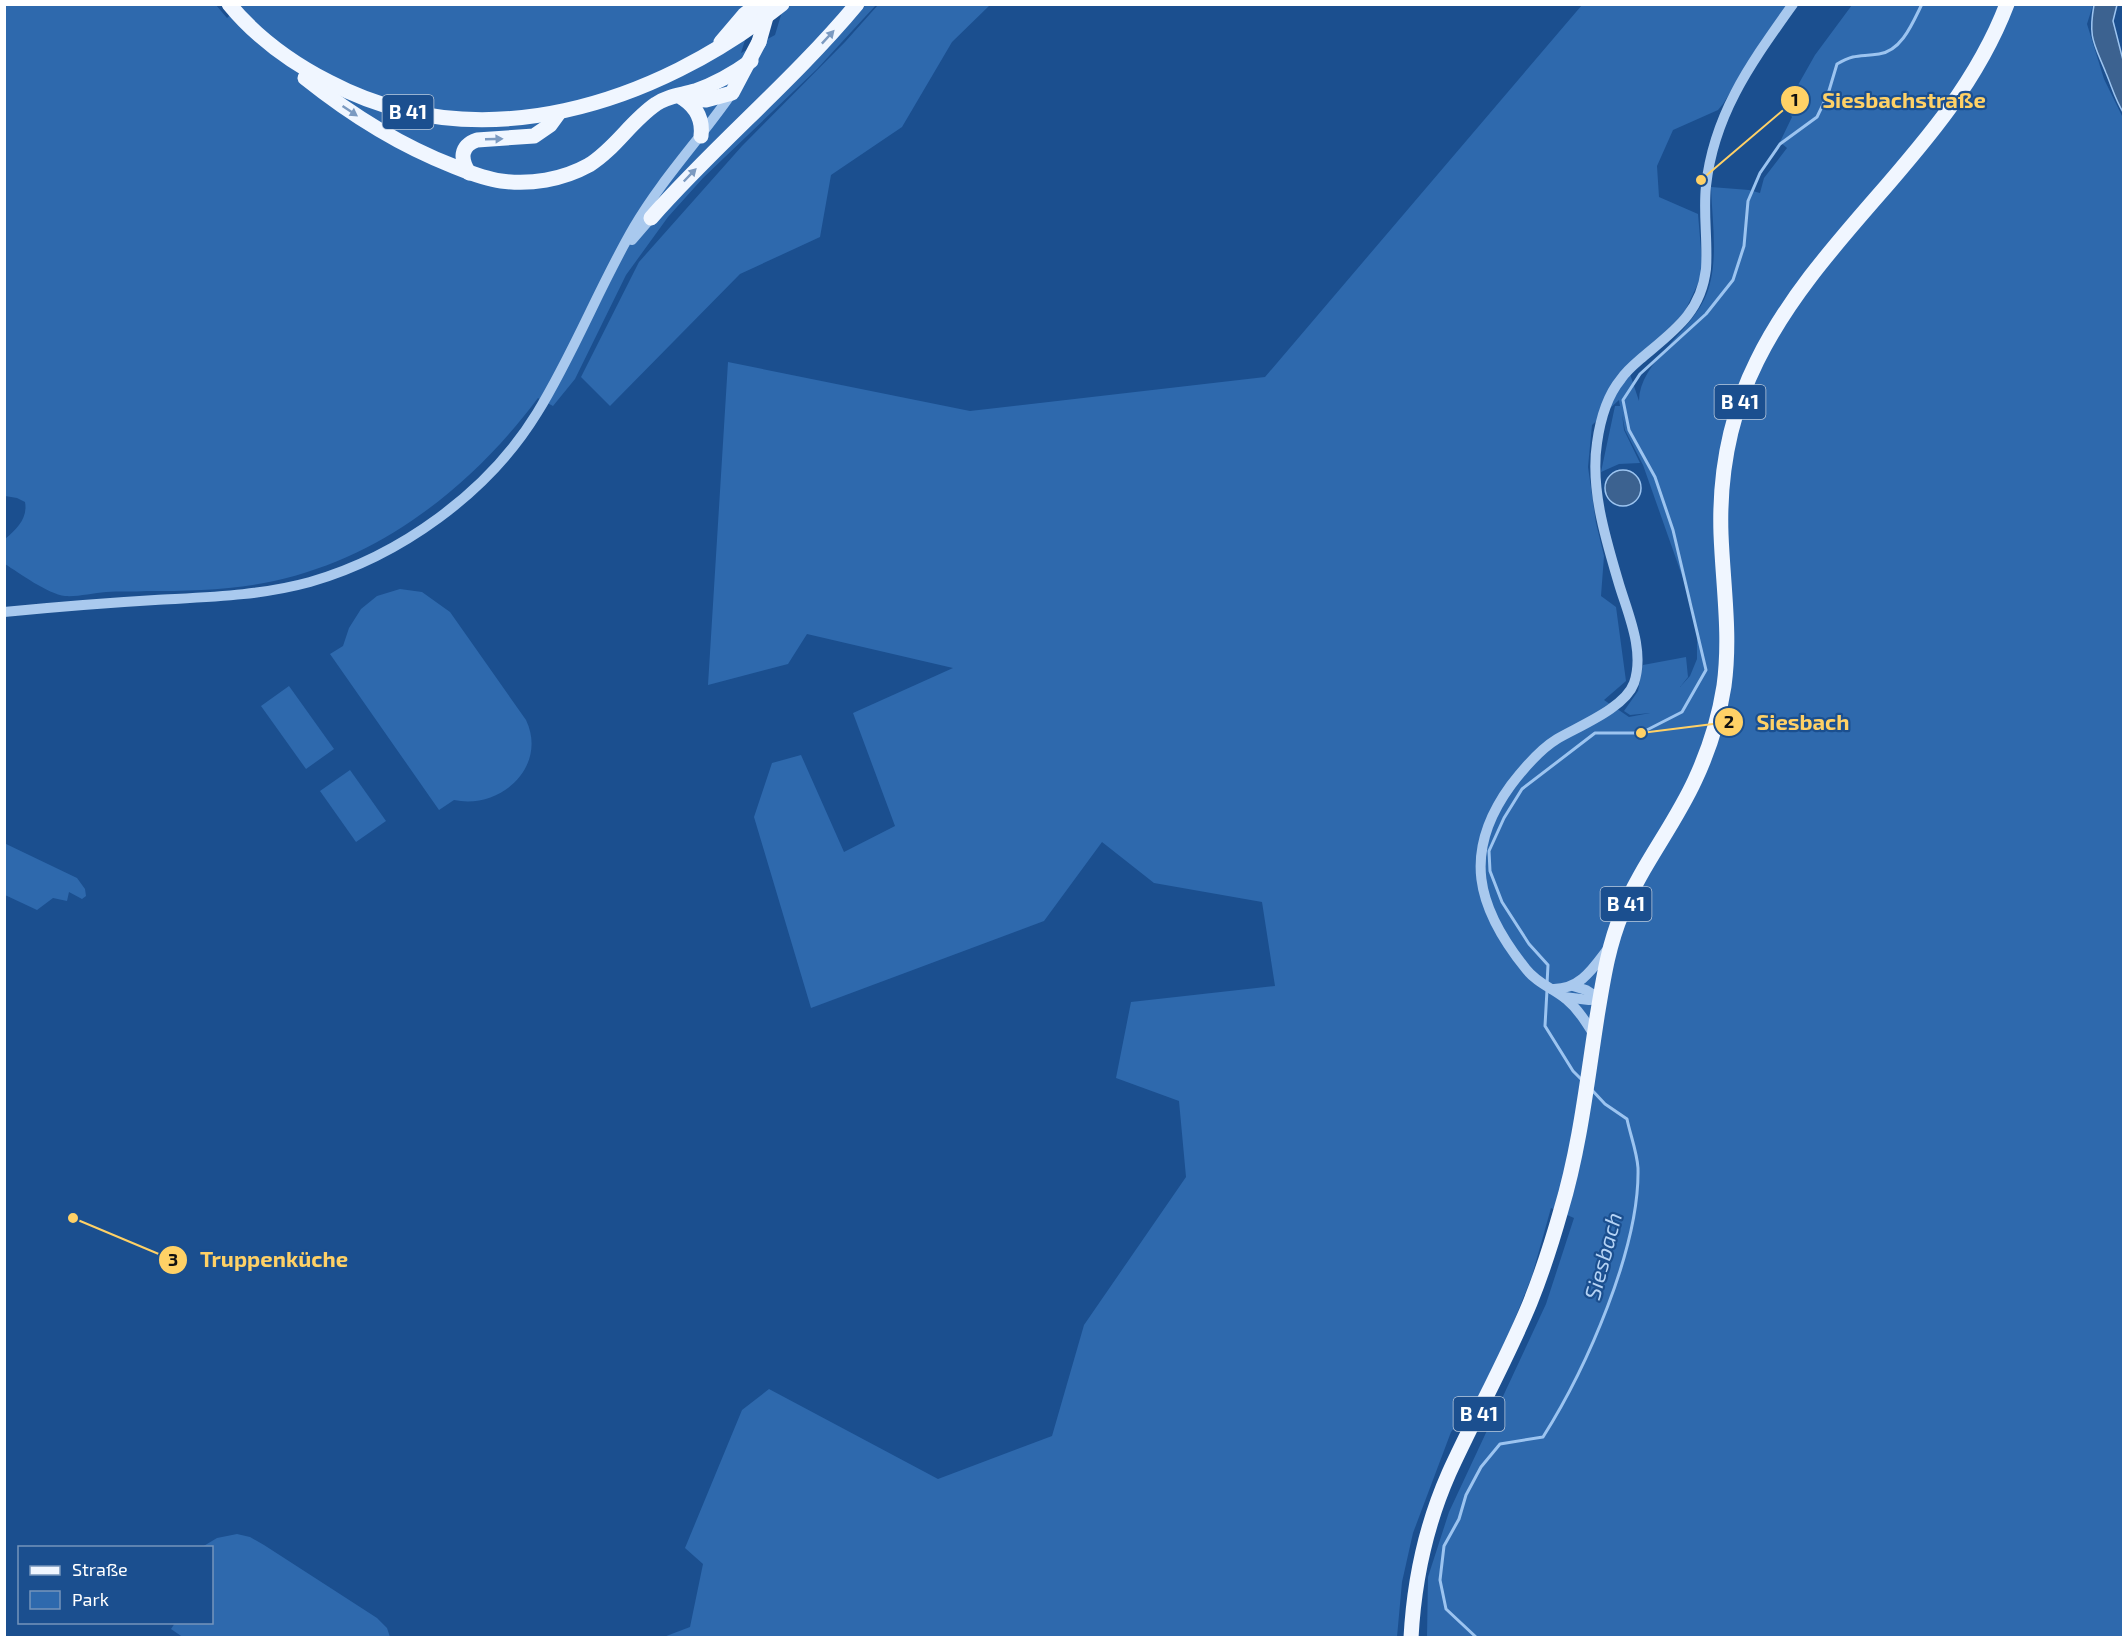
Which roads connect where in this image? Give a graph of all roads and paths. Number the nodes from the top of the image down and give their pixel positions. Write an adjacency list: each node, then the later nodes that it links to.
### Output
1 (758, 4): 9 (main road)
2 (769, 4): 10 (main road, bridge)
3 (782, 4): 9 (main road, B 41)
4 (857, 4): 16 (main road, one-way to 4)
5 (1793, 4): 21 (street)
6 (2007, 4): 19 (main road, B 41)
7 (232, 8): 8 (main road, B 41)
8 (273, 47): 13 (main road, B 41); 15 (main road, one-way to 15)
9 (716, 49): 13 (main road, B 41)
10 (750, 61): 11 (main road); 12 (main road)
11 (732, 93): 12 (main road); 14 (street)
12 (679, 98): 14 (main road); 15 (main road)
13 (558, 114): 15 (main road, one-way to 13)
14 (701, 136): 17 (street)
15 (469, 172)
16 (651, 218): 17 (street)
17 (619, 253): 18 (street)
18 (4, 612)
19 (1610, 947): 20 (street); 23 (main road, B 41)
20 (1573, 986): 21 (street); 23 (street)
21 (1552, 989): 22 (street)
22 (1564, 997): 23 (street); 24 (street)
23 (1600, 999): 24 (main road, B 41)
24 (1594, 1035): 25 (main road, B 41)
25 (1411, 1638)

